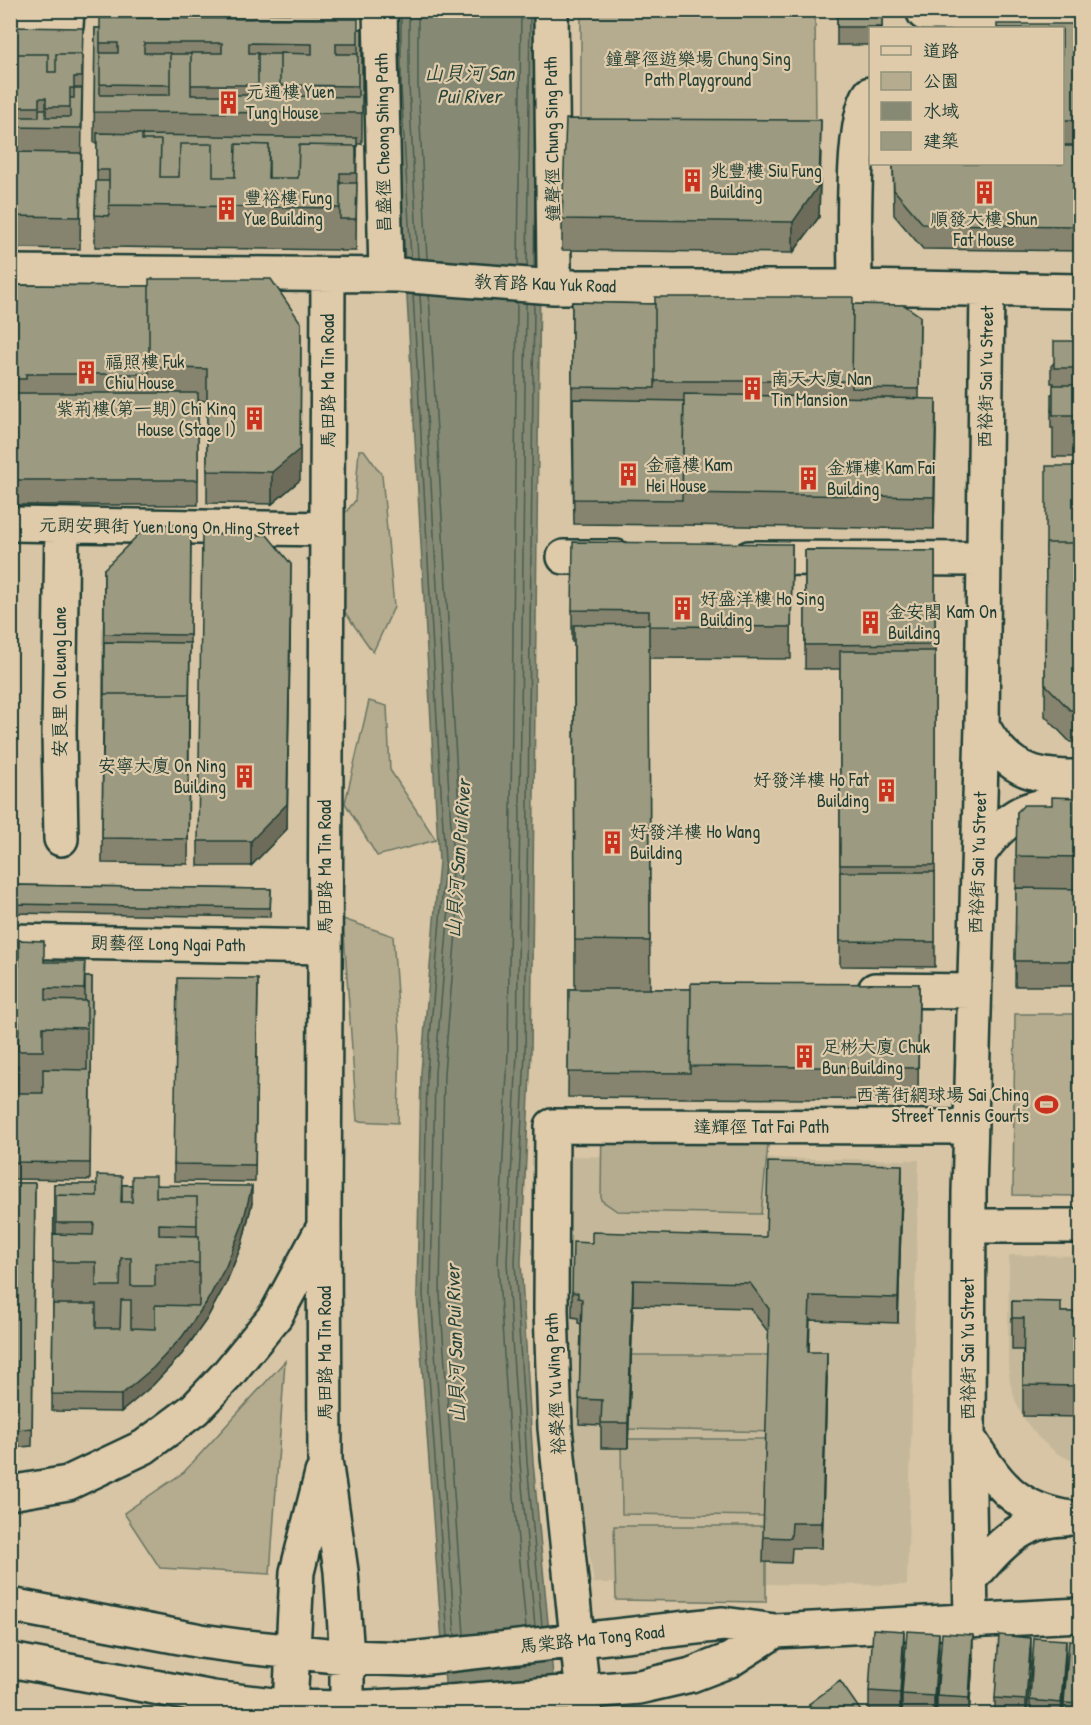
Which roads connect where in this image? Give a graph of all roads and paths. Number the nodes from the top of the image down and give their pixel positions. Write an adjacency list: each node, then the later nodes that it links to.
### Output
1 (67, 10): 6 (street)
2 (380, 10): 10 (street, 昌盛徑 Cheong Shing Path)
3 (551, 10): 11 (street, 鐘聲徑 Chung Sing Path)
4 (1080, 15): 5 (street)
5 (924, 17)
6 (10, 25)
7 (869, 96): 12 (street)
8 (10, 272): 9 (street, 教育路 Kau Yuk Road)
9 (328, 275): 10 (street, 教育路 Kau Yuk Road); 17 (street, 馬田路 Ma Tin Road)
10 (392, 275): 11 (street, 教育路 Kau Yuk Road)
11 (543, 277): 12 (street, 教育路 Kau Yuk Road)
12 (855, 288): 13 (street, 教育路 Kau Yuk Road)
13 (987, 289): 14 (street, 教育路 Kau Yuk Road); 21 (street, 西裕街 Sai Yu Street)
14 (1080, 291)
15 (10, 524): 16 (street, 元朗安興街 Yuen Long On Hing Street)
16 (62, 525): 17 (street, 元朗安興街 Yuen Long On Hing Street); 25 (street, 安良里 On Leung Lane)
17 (327, 529): 28 (street, 馬田路 Ma Tin Road)
18 (564, 557): 19 (street)
19 (646, 557)
20 (716, 558): 21 (street)
21 (983, 560): 22 (street, 西裕街 Sai Yu Street)
22 (982, 725): 23 (street); 26 (street, 西裕街 Sai Yu Street)
23 (1080, 777)
24 (1080, 803): 26 (street)
25 (61, 839)
26 (979, 854): 30 (street, 西裕街 Sai Yu Street)
27 (10, 941): 28 (street, 朗藝徑 Long Ngai Path)
28 (325, 947): 33 (street, 馬田路 Ma Tin Road)
29 (846, 990): 30 (street)
30 (974, 991): 32 (street, 西裕街 Sai Yu Street)
31 (552, 1126): 32 (street, 達輝徑 Tat Fai Path); 45 (street, 裕榮徑 Yu Wing Path)
32 (970, 1127): 34 (street, 西裕街 Sai Yu Street)
33 (324, 1226): 37 (street, 馬田路 Ma Tin Road); 38 (street)
34 (969, 1226): 35 (street); 36 (street, 西裕街 Sai Yu Street)
35 (1080, 1226)
36 (968, 1437): 39 (street); 40 (street, 西裕街 Sai Yu Street)
37 (325, 1460): 46 (street, 馬田路 Ma Tin Road); 47 (street, 馬田路 Ma Tin Road)
38 (10, 1493)
39 (1076, 1519): 40 (street)
40 (970, 1580): 43 (street)
41 (10, 1605): 46 (street)
42 (1080, 1615): 43 (street, 馬棠路 Ma Tong Road)
43 (971, 1621): 44 (street, 馬棠路 Ma Tong Road)
44 (775, 1631): 45 (street, 馬棠路 Ma Tong Road); 49 (street, 馬棠路 Ma Tong Road)
45 (564, 1641): 47 (street, 馬棠路 Ma Tong Road); 49 (street, 裕榮徑 Yu Wing Path)
46 (292, 1653): 47 (street); 50 (street, 馬田路 Ma Tin Road)
47 (347, 1657): 51 (street, 馬田路 Ma Tin Road)
48 (10, 1660): 50 (street)
49 (574, 1700): 52 (street, 馬棠路 Ma Tong Road)
50 (290, 1707): 51 (street)
51 (347, 1708): 52 (street)
52 (409, 1710)

